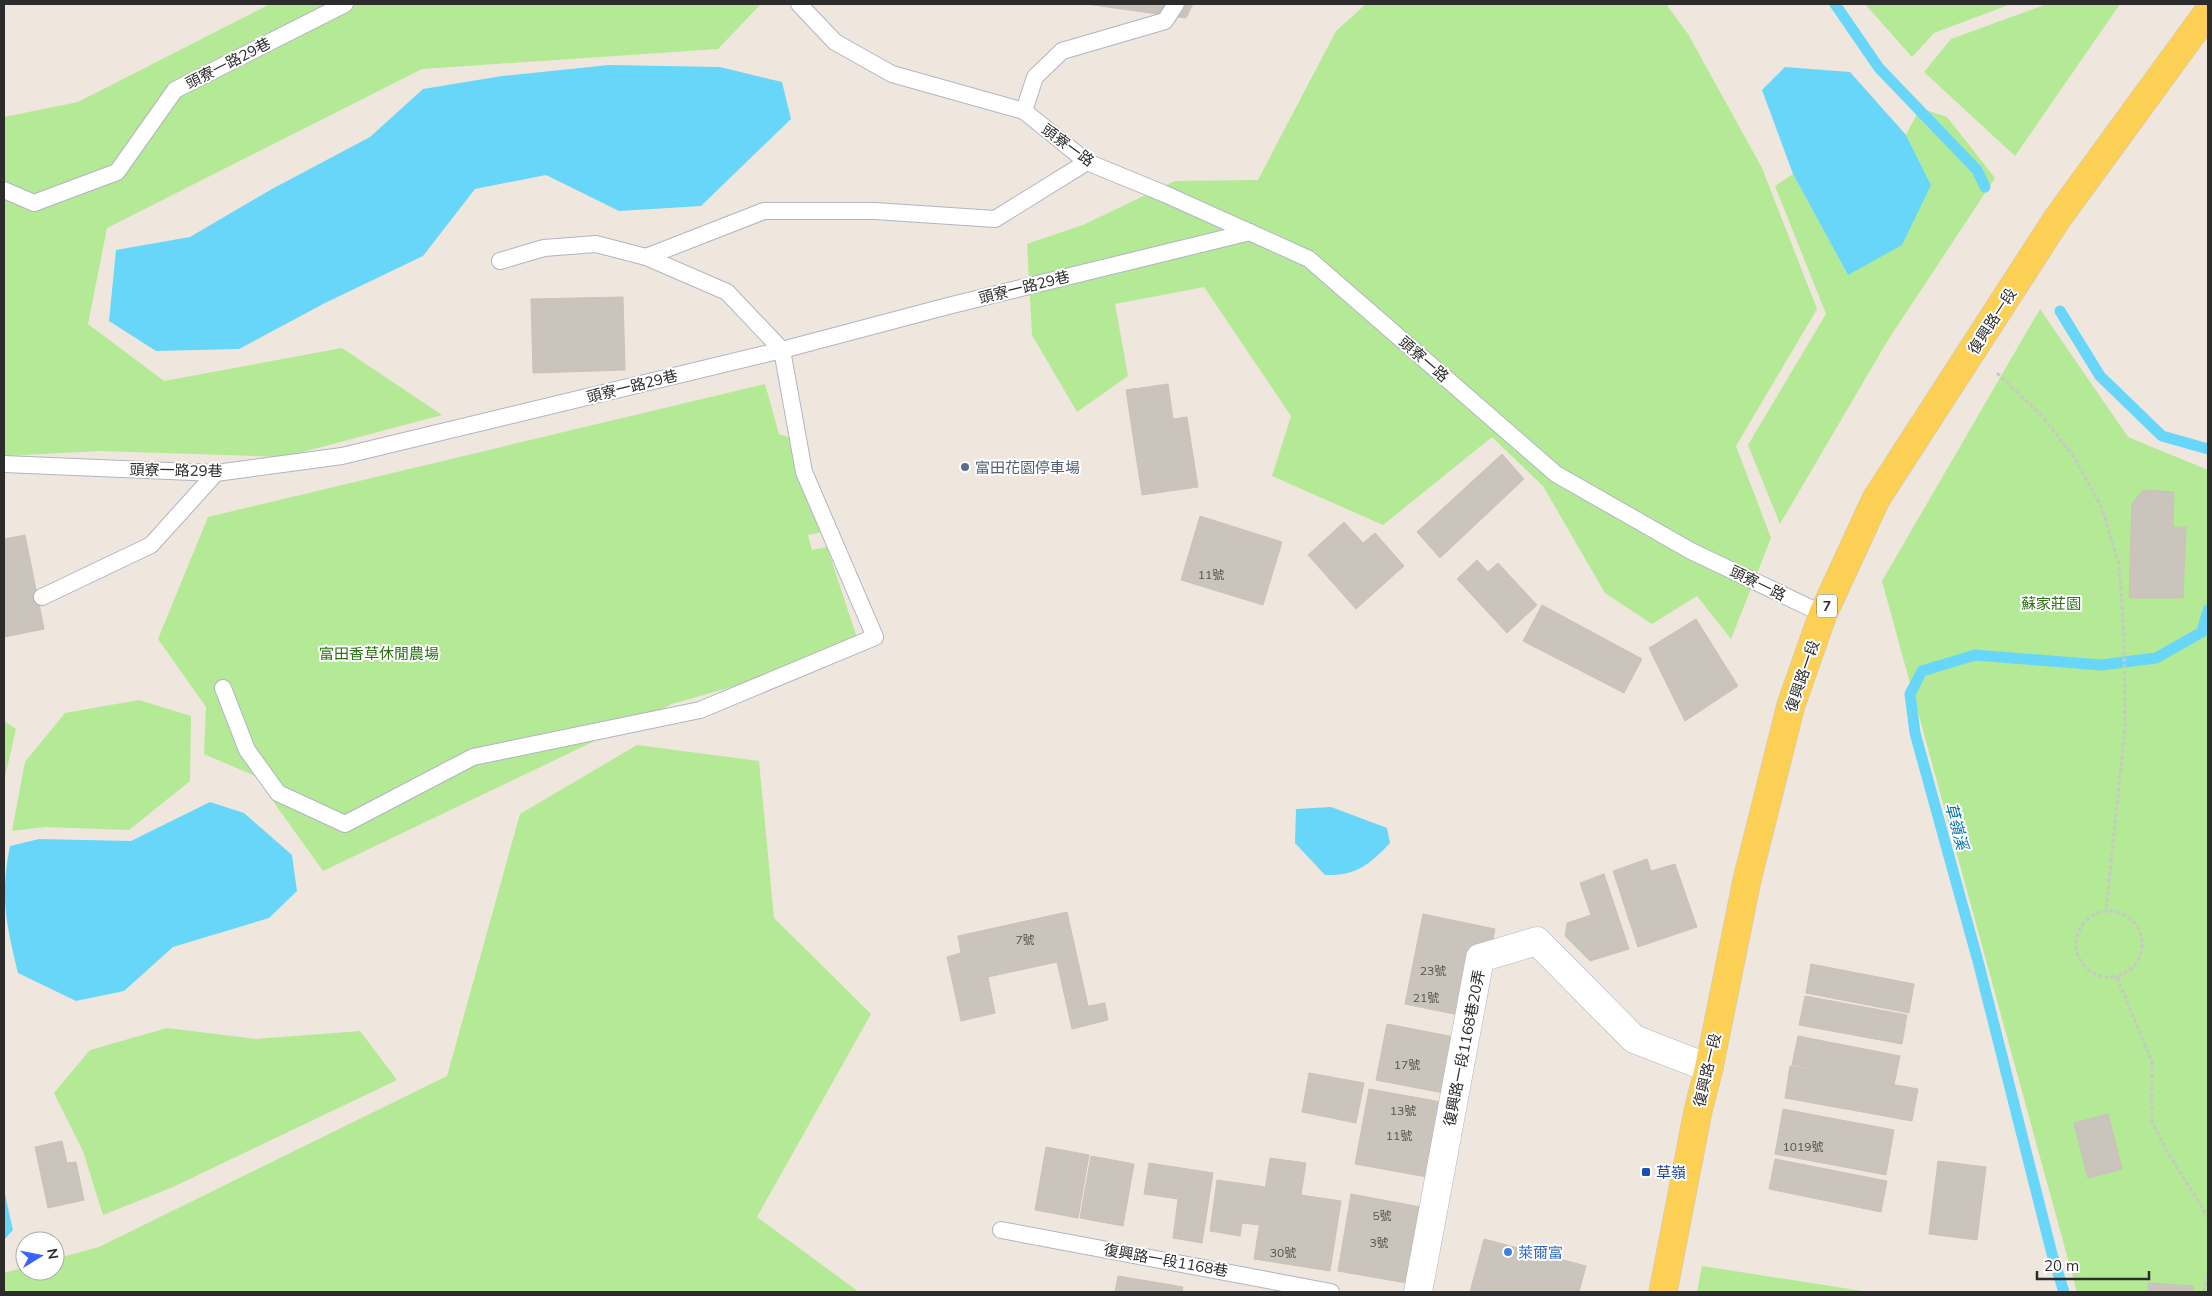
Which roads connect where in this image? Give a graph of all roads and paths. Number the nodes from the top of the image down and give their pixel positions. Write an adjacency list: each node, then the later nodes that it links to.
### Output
1 (345, 4): 7 (lane, 頭寮一路29巷)
2 (799, 4): 5 (lane, 頭寮一路)
3 (1176, 4): 5 (lane)
4 (2208, 12): 11 (main road, 復興路一段 / 7)
5 (1024, 111): 6 (lane, 頭寮一路)
6 (1087, 162): 8 (lane, 頭寮一路); 9 (lane)
7 (4, 190)
8 (1250, 232): 12 (lane, 頭寮一路29巷); 16 (lane, 頭寮一路)
9 (646, 257): 10 (lane); 12 (lane)
10 (500, 261)
11 (1974, 349): 16 (main road, 復興路一段 / 7); 18 (path)
12 (782, 350): 14 (lane, 頭寮一路29巷); 17 (lane)
13 (4, 464): 14 (lane, 頭寮一路29巷)
14 (216, 473): 15 (lane)
15 (42, 597)
16 (1823, 614): 20 (main road, 復興路一段 / 7)
17 (223, 688)
18 (2106, 911): 19 (path); 19 (path)
19 (2116, 977): 21 (path)
20 (1709, 1068): 26 (street, 復興路一段1168巷20弄); 27 (main road, 復興路一段 / 7)
21 (2208, 1217)
22 (1001, 1230): 24 (lane, 復興路一段1168巷)
23 (2208, 1273): 28 (path)
24 (1263, 1285): 25 (lane, 復興路一段1168巷)
25 (1331, 1292)
26 (1418, 1292)
27 (1663, 1292)
28 (2204, 1292)

